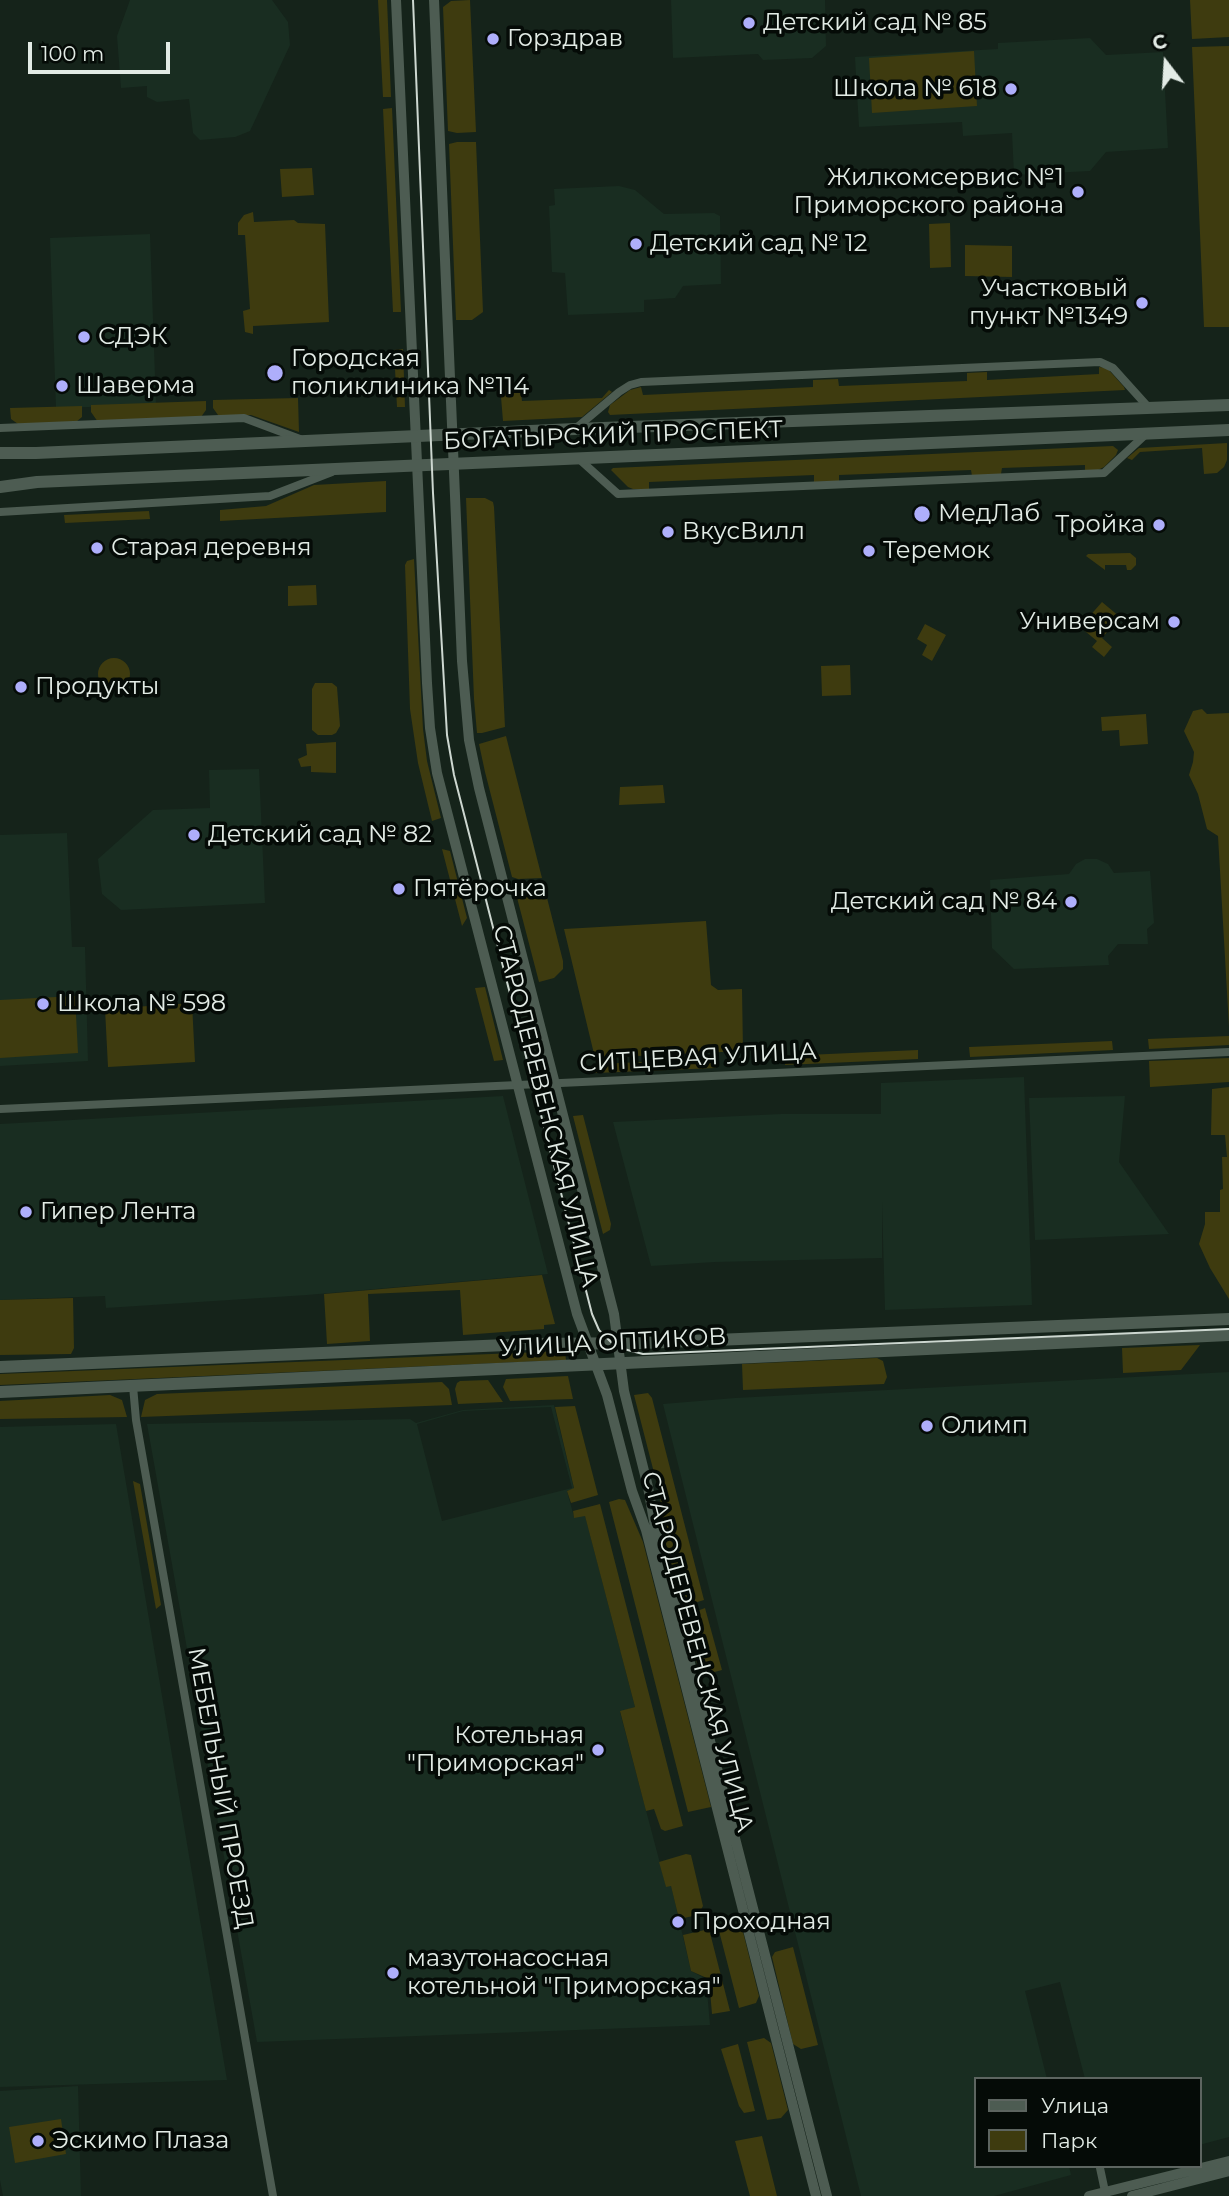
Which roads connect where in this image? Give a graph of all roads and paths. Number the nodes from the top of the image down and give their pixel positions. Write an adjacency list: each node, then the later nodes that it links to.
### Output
1 (396, 0): 10 (street, СТАРОДЕРЕВЕНСКАЯ УЛИЦА)
2 (434, 0): 9 (street, СТАРОДЕРЕВЕНСКАЯ УЛИЦА)
3 (1229, 405): 4 (main road, БОГАТЫРСКИЙ ПРОСПЕКТ)
4 (1149, 408): 6 (main road, БОГАТЫРСКИЙ ПРОСПЕКТ); 6 (street)
5 (0, 428): 11 (street)
6 (575, 429): 9 (main road, БОГАТЫРСКИЙ ПРОСПЕКТ)
7 (1229, 430): 8 (main road, БОГАТЫРСКИЙ ПРОСПЕКТ)
8 (1146, 434): 13 (main road, БОГАТЫРСКИЙ ПРОСПЕКТ); 13 (street)
9 (453, 435): 10 (main road, БОГАТЫРСКИЙ ПРОСПЕКТ); 14 (street, СТАРОДЕРЕВЕНСКАЯ УЛИЦА)
10 (415, 437): 11 (main road, БОГАТЫРСКИЙ ПРОСПЕКТ); 15 (street, СТАРОДЕРЕВЕНСКАЯ УЛИЦА)
11 (310, 442): 12 (main road, БОГАТЫРСКИЙ ПРОСПЕКТ)
12 (0, 453)
13 (579, 459): 14 (main road, БОГАТЫРСКИЙ ПРОСПЕКТ)
14 (454, 464): 15 (main road, БОГАТЫРСКИЙ ПРОСПЕКТ); 20 (street, СТАРОДЕРЕВЕНСКАЯ УЛИЦА)
15 (417, 466): 16 (main road, БОГАТЫРСКИЙ ПРОСПЕКТ); 21 (street, СТАРОДЕРЕВЕНСКАЯ УЛИЦА)
16 (340, 469): 17 (main road, БОГАТЫРСКИЙ ПРОСПЕКТ); 18 (street)
17 (0, 487)
18 (0, 512)
19 (1229, 1052): 20 (street, СИТЦЕВАЯ УЛИЦА)
20 (555, 1083): 21 (street, СИТЦЕВАЯ УЛИЦА); 26 (street, СТАРОДЕРЕВЕНСКАЯ УЛИЦА)
21 (518, 1086): 22 (street, СИТЦЕВАЯ УЛИЦА); 25 (street, СТАРОДЕРЕВЕНСКАЯ УЛИЦА)
22 (0, 1109)
23 (1229, 1319): 26 (main road, УЛИЦА ОПТИКОВ)
24 (1229, 1335): 27 (main road, УЛИЦА ОПТИКОВ)
25 (587, 1342): 26 (main road, УЛИЦА ОПТИКОВ); 28 (street, СТАРОДЕРЕВЕНСКАЯ УЛИЦА); 29 (main road, УЛИЦА ОПТИКОВ)
26 (618, 1343): 27 (street, СТАРОДЕРЕВЕНСКАЯ УЛИЦА)
27 (620, 1363): 28 (main road, УЛИЦА ОПТИКОВ); 38 (street, СТАРОДЕРЕВЕНСКАЯ УЛИЦА)
28 (595, 1365): 30 (main road, УЛИЦА ОПТИКОВ); 37 (street, СТАРОДЕРЕВЕНСКАЯ УЛИЦА)
29 (0, 1367)
30 (133, 1386): 31 (main road, УЛИЦА ОПТИКОВ); 36 (street, МЕБЕЛЬНЫЙ ПРОЕЗД)
31 (0, 1392)
32 (1229, 2161): 35 (street)
33 (1100, 2168): 35 (street)
34 (1229, 2171): 40 (street)
35 (1106, 2194): 39 (street)
36 (273, 2196)
37 (816, 2196)
38 (827, 2196)
39 (1088, 2196)
40 (1132, 2196)

